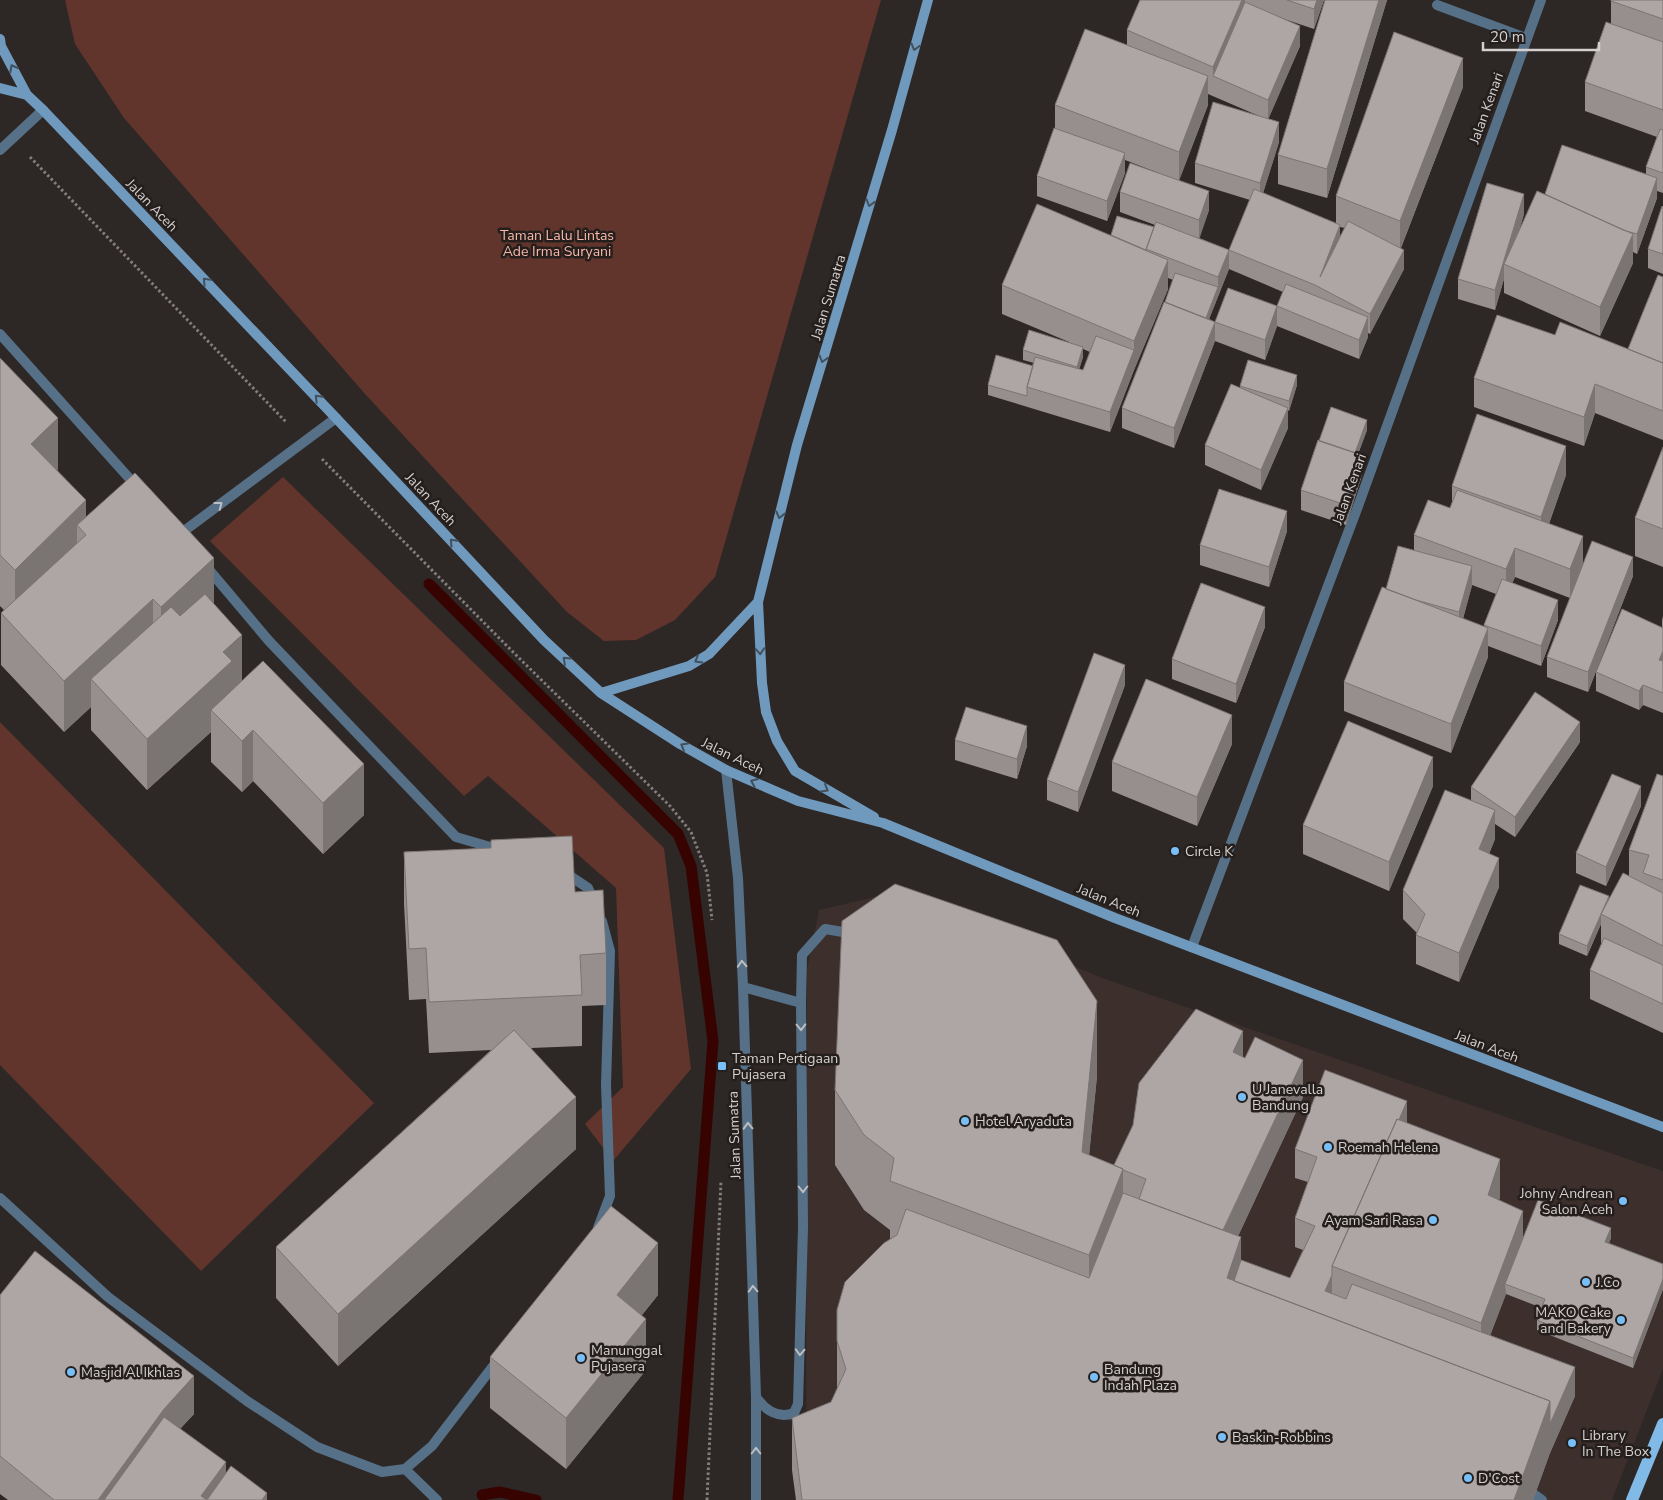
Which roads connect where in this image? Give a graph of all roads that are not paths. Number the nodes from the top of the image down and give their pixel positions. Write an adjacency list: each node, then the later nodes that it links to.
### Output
1 (928, 0): 15 (main road, Jalan Sumatra, one-way to 15)
2 (1542, 0): 4 (street, Jalan Kenari)
3 (1437, 5): 4 (street)
4 (1526, 38): 22 (street, Jalan Kenari)
5 (0, 39): 7 (main road, one-way to 5)
6 (0, 88): 7 (main road, Jalan Aceh)
7 (27, 95): 8 (main road, Jalan Aceh)
8 (43, 110): 9 (street); 11 (main road, Jalan Aceh, one-way to 8)
9 (0, 150)
10 (0, 334): 12 (street)
11 (336, 418): 13 (street, one-way to 11); 16 (main road, Jalan Aceh, one-way to 11)
12 (146, 497)
13 (180, 534)
14 (199, 557): 19 (street)
15 (758, 602): 16 (main road, Jalan Sumatra, one-way to 16); 18 (main road, Jalan Sumatra, one-way to 18)
16 (601, 693): 17 (main road, Jalan Aceh, one-way to 16)
17 (726, 770): 18 (main road, Jalan Aceh, one-way to 17); 23 (street, Jalan Sumatra, one-way to 17)
18 (883, 823): 22 (main road, Jalan Aceh)
19 (514, 854)
20 (552, 863): 27 (street)
21 (869, 936): 24 (street)
22 (1192, 947): 25 (main road, Jalan Aceh)
23 (743, 987): 24 (street); 29 (street, Jalan Sumatra, one-way to 23)
24 (801, 1004): 29 (street, one-way to 29)
25 (1663, 1127)
26 (0, 1198): 31 (street)
27 (591, 1240)
28 (506, 1350): 31 (street)
29 (756, 1396): 33 (street, Jalan Sumatra, one-way to 29)
30 (1663, 1424): 34 (main road)
31 (405, 1469): 32 (street)
32 (437, 1500)
33 (756, 1500)
34 (1632, 1500)

